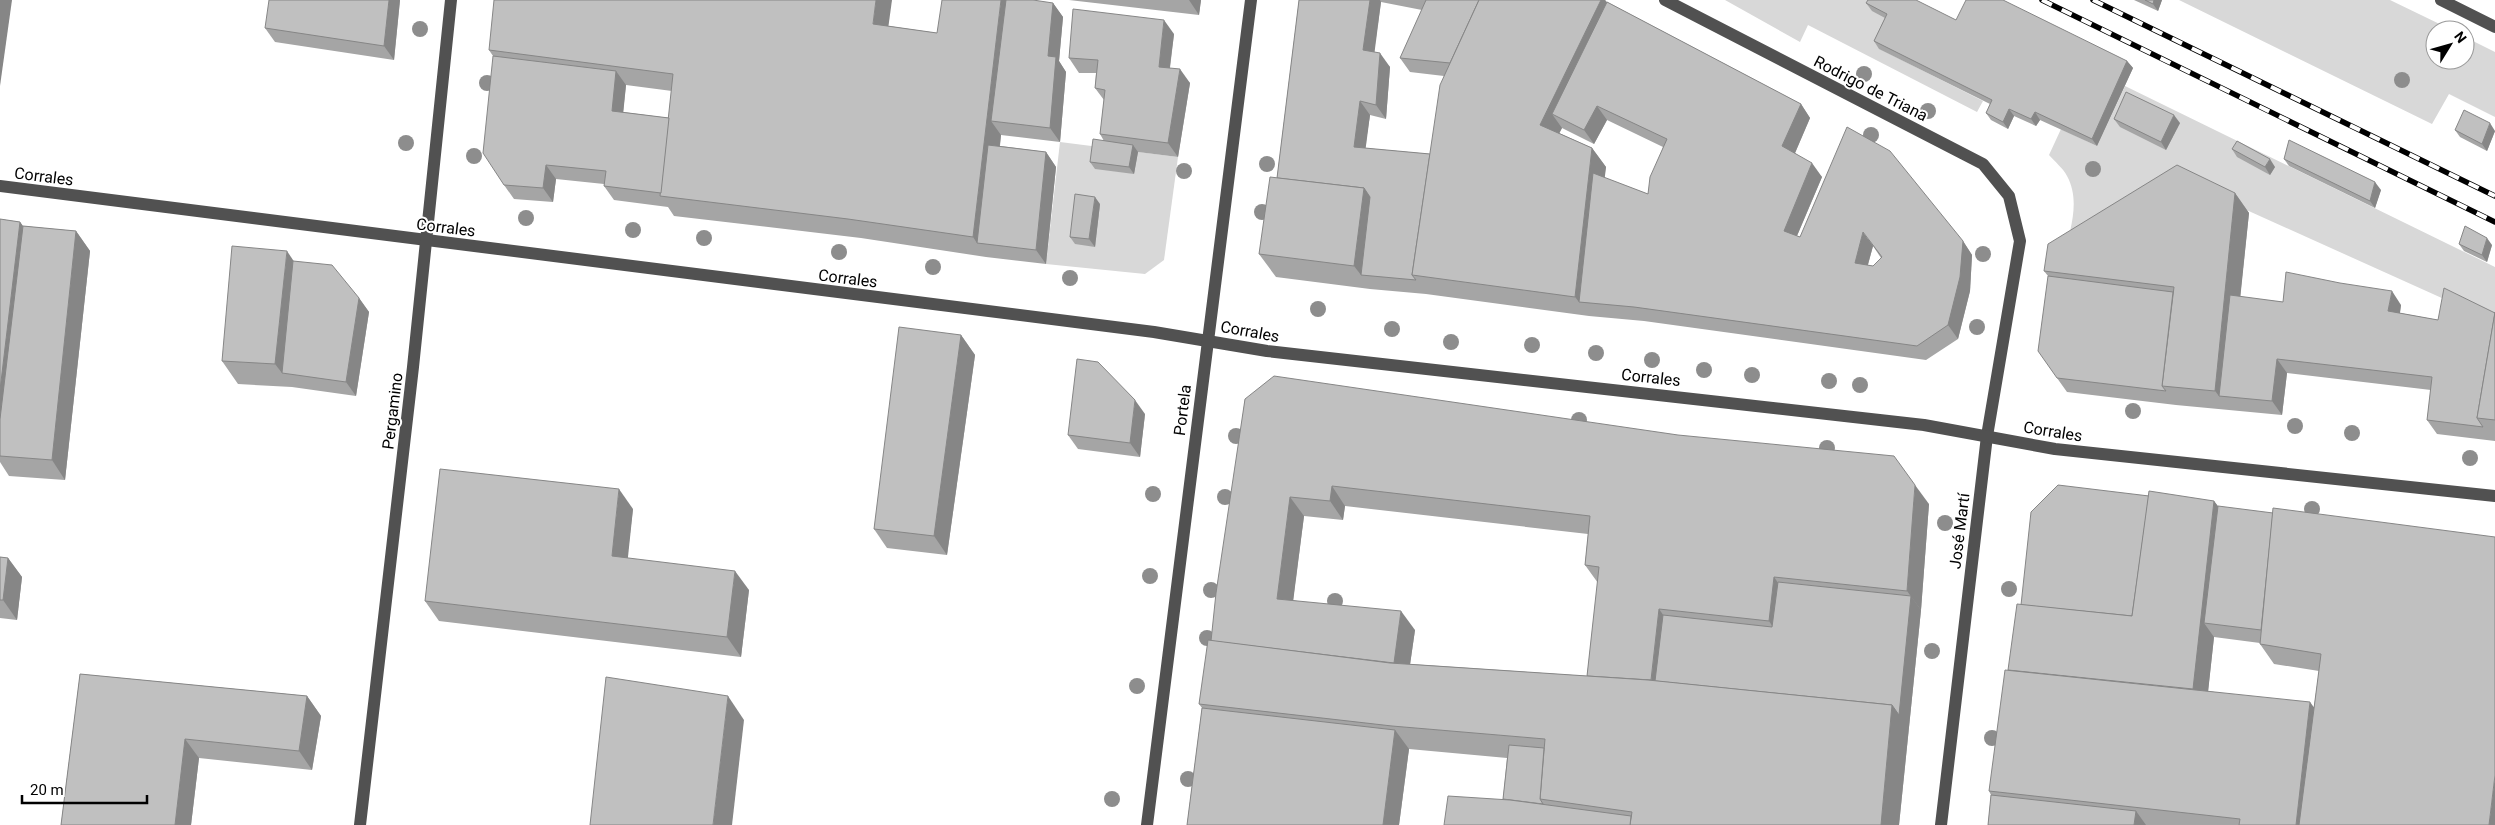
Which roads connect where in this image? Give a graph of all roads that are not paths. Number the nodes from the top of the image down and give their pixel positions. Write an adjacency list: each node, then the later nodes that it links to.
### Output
1 (451, 0): 7 (street, Pergamino)
2 (1251, 0): 9 (street, Portela)
3 (1665, 0): 8 (street, Rodrigo de Triana)
4 (2441, 0): 5 (street)
5 (2495, 27)
6 (0, 186): 7 (street, Corrales)
7 (426, 241): 9 (street, Corrales); 12 (street, Pergamino)
8 (2020, 242): 10 (street, José Martí)
9 (1208, 340): 10 (street, Corrales); 13 (street, Portela)
10 (1987, 436): 11 (street, Corrales); 14 (street, José Martí)
11 (2495, 496)
12 (360, 825)
13 (1147, 825)
14 (1941, 825)

